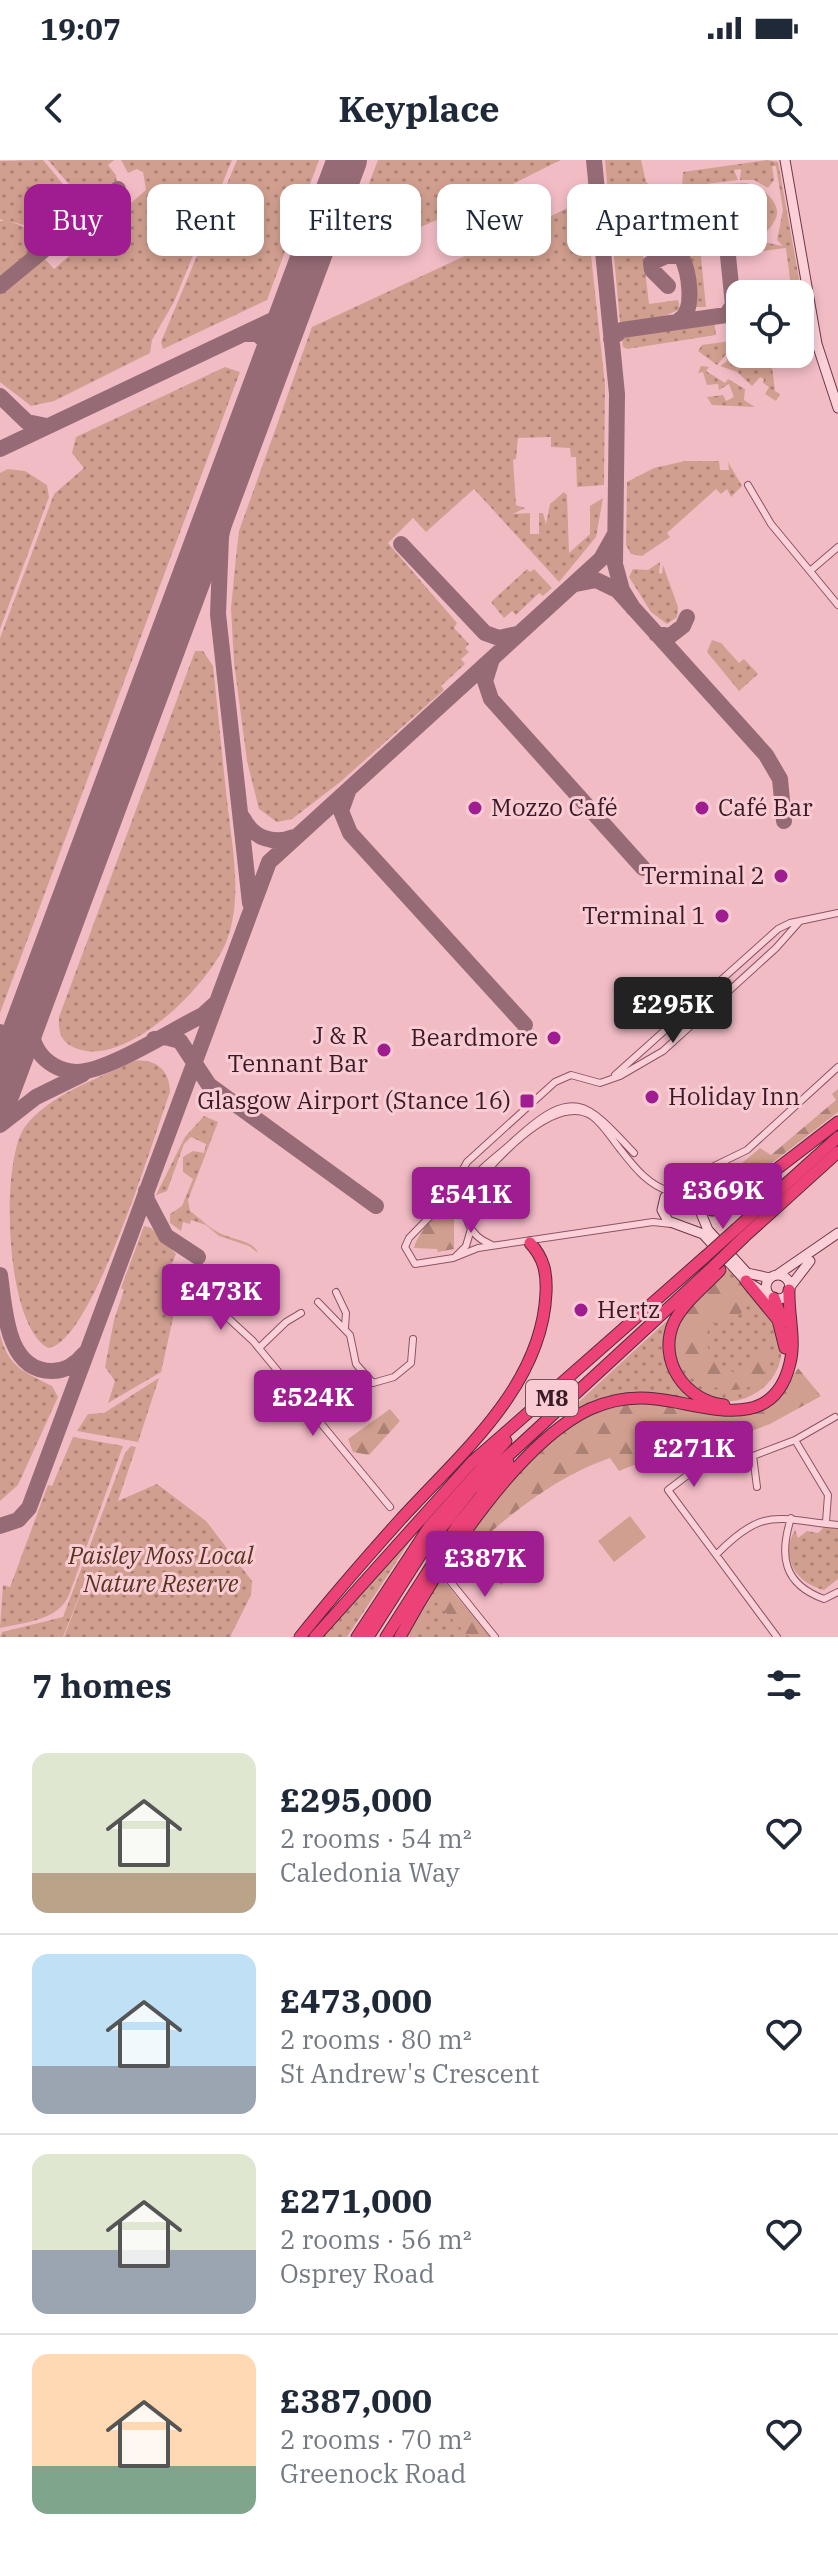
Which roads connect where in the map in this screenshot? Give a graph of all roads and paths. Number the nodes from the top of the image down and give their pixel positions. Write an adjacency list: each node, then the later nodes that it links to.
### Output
1 (785, 160): 2 (street)
2 (838, 408)
3 (748, 485): 5 (street)
4 (838, 547): 5 (street)
5 (810, 571): 6 (street)
6 (838, 605)
7 (838, 913): 8 (street)
8 (800, 921): 10 (street); 10 (street)
9 (838, 1067): 17 (street)
10 (606, 1082): 25 (street)
11 (547, 1115): 15 (street); 16 (street); 19 (street)
12 (838, 1122): 17 (highway)
13 (838, 1137): 21 (highway, M8)
14 (838, 1152): 21 (highway)
15 (634, 1153)
16 (671, 1192): 17 (street); 18 (street)
17 (697, 1199): 27 (street)
18 (675, 1225): 23 (street); 28 (street)
19 (471, 1229): 24 (street); 25 (street)
20 (838, 1233): 27 (street)
21 (743, 1236): 26 (highway, M8, bridge); 26 (highway)
22 (838, 1239): 29 (street)
23 (530, 1243): 24 (street); 54 (highway)
24 (496, 1246): 25 (street)
25 (453, 1258)
26 (714, 1264): 36 (highway, M8); 38 (highway); 40 (highway, M8)
27 (774, 1276): 29 (street); 32 (street)
28 (746, 1281): 32 (street); 38 (highway)
29 (789, 1288): 32 (street); 59 (highway)
30 (336, 1292): 35 (street)
31 (203, 1295): 39 (street)
32 (772, 1297): 38 (highway)
33 (318, 1302): 35 (street)
34 (301, 1313): 39 (street)
35 (345, 1327): 37 (street)
36 (627, 1327): 55 (highway, M8); 56 (highway, M8)
37 (413, 1339)
38 (785, 1339)
39 (259, 1348): 47 (street)
40 (578, 1389): 57 (highway, M8); 58 (highway, M8)
41 (835, 1417): 42 (street)
42 (795, 1440): 43 (street); 46 (street)
43 (753, 1456): 44 (street); 51 (street)
44 (757, 1487)
45 (838, 1494): 46 (street)
46 (828, 1495): 49 (street)
47 (390, 1507)
48 (791, 1518): 49 (street); 51 (street); 53 (street)
49 (826, 1522): 50 (street)
50 (838, 1525)
51 (717, 1554): 61 (street)
52 (450, 1581): 60 (street)
53 (837, 1588)
54 (300, 1637)
55 (315, 1637)
56 (356, 1637)
57 (368, 1637)
58 (386, 1637)
59 (400, 1637)
60 (495, 1637)
61 (777, 1637)

